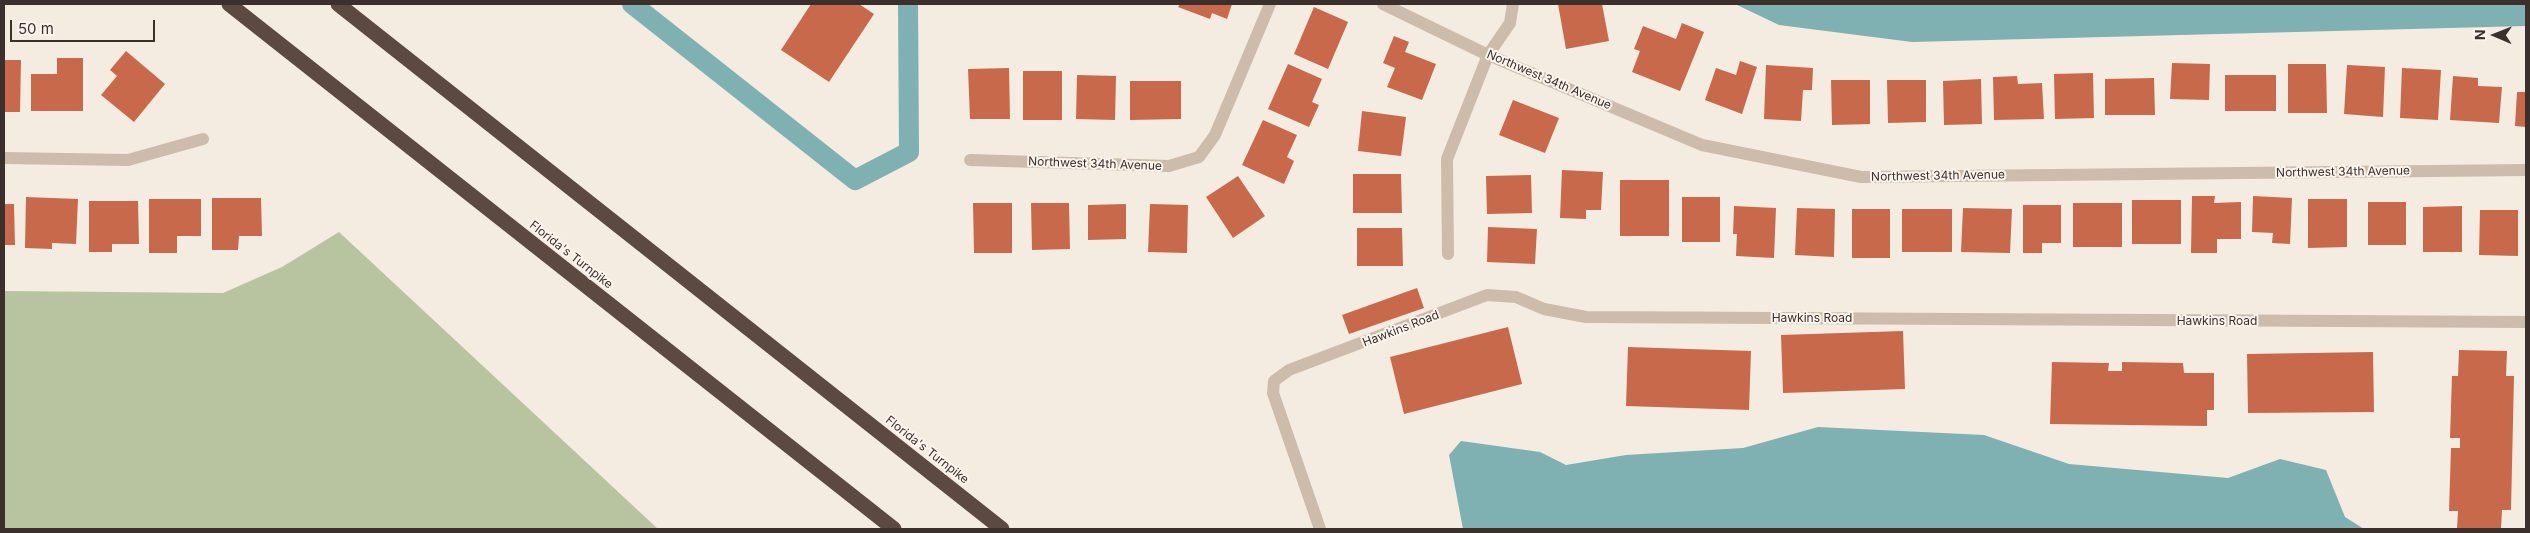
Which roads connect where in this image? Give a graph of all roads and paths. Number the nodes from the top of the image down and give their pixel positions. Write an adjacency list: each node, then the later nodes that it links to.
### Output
1 (229, 4): 13 (highway, Florida's Turnpike)
2 (338, 4): 14 (highway, Florida's Turnpike)
3 (1270, 4): 9 (street, Northwest 34th Avenue)
4 (1383, 4): 6 (street, Northwest 34th Avenue)
5 (1513, 4): 6 (street)
6 (1488, 55): 10 (street, Northwest 34th Avenue); 11 (street)
7 (203, 140): 8 (street)
8 (4, 158)
9 (970, 160)
10 (2526, 170)
11 (1448, 254)
12 (2526, 322): 15 (street, Hawkins Road)
13 (894, 529)
14 (1002, 529)
15 (1320, 529)

